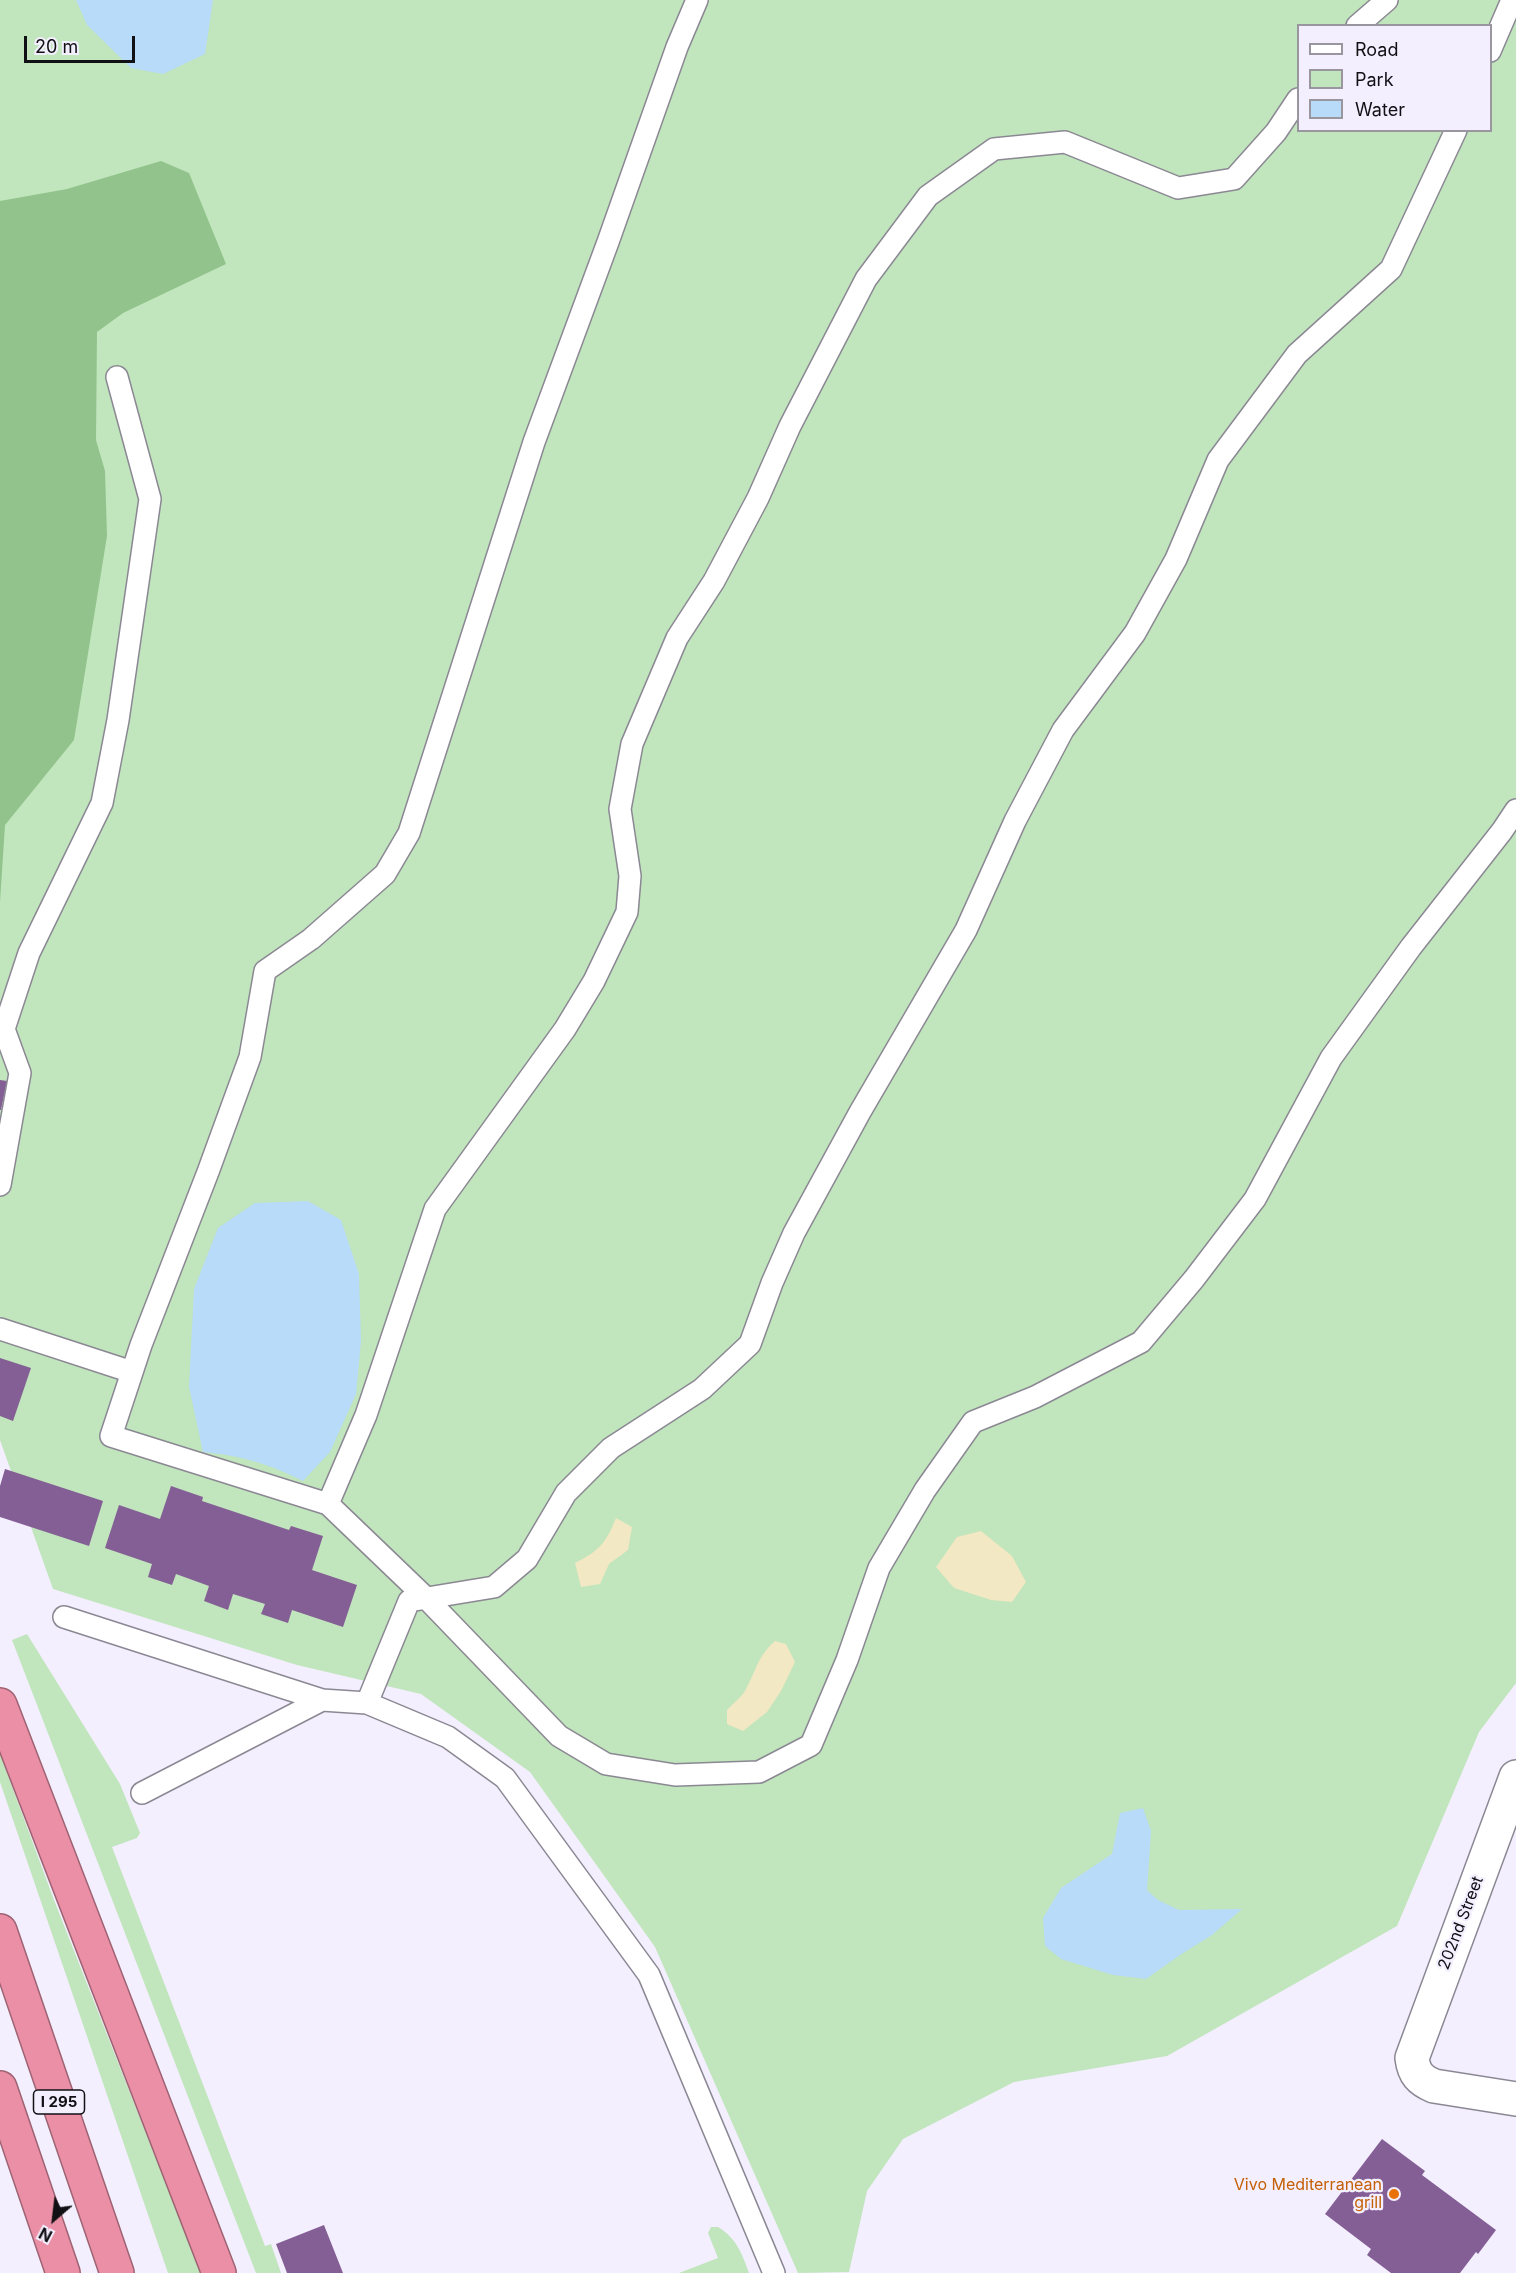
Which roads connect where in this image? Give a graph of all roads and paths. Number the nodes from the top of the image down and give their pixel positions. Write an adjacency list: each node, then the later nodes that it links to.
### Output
1 (698, 0): 12 (lane)
2 (1387, 0): 4 (lane)
3 (1512, 0): 5 (lane)
4 (1359, 24)
5 (1492, 49)
6 (1297, 102): 13 (lane)
7 (1455, 132): 14 (lane)
8 (117, 377): 10 (lane)
9 (1516, 810): 14 (lane)
10 (0, 1185)
11 (0, 1329): 12 (lane)
12 (132, 1372): 13 (lane)
13 (328, 1504): 14 (lane)
14 (426, 1598): 17 (lane)
15 (64, 1617): 16 (lane)
16 (322, 1700): 17 (lane); 20 (lane)
17 (367, 1703): 27 (lane)
18 (0, 1705): 26 (highway)
19 (1516, 1777): 23 (street, 202nd Street)
20 (142, 1793)
21 (0, 1931): 25 (highway, I 295)
22 (0, 2088): 24 (highway, I 295)
23 (1516, 2099)
24 (63, 2273)
25 (117, 2273)
26 (219, 2273)
27 (774, 2273)

